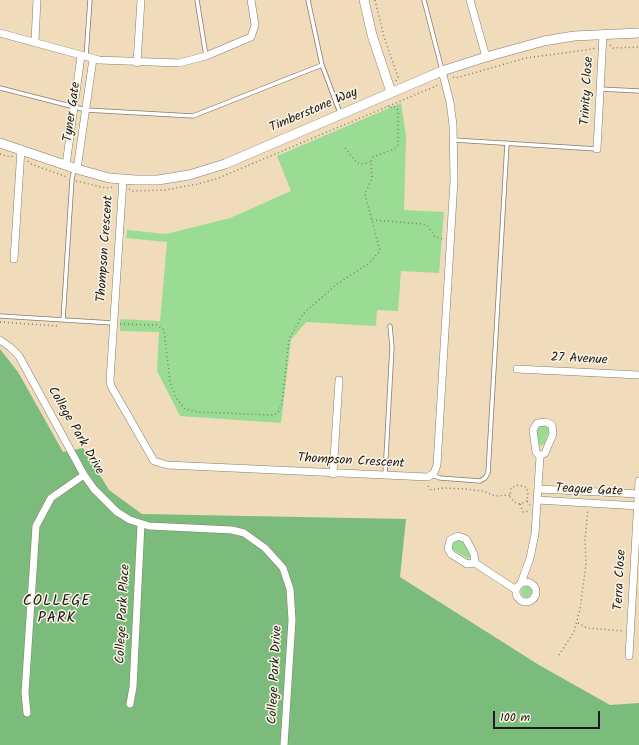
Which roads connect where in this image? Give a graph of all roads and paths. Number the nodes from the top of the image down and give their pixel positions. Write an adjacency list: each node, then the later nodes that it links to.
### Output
1 (37, 0): 14 (street)
2 (90, 0): 19 (lane)
3 (141, 0): 21 (street)
4 (197, 0): 18 (lane)
5 (251, 0): 18 (street)
6 (308, 0): 22 (lane)
7 (364, 0): 29 (street)
8 (375, 0): 25 (path)
9 (424, 0): 23 (lane)
10 (470, 0): 20 (street)
11 (0, 33): 14 (street)
12 (639, 33): 13 (street, Timberstone Way)
13 (603, 34): 20 (street, Timberstone Way); 27 (street, Trinity Close)
14 (35, 42): 19 (street)
15 (610, 45): 17 (path)
16 (595, 47): 24 (path)
17 (639, 47)
18 (206, 56): 21 (street)
19 (87, 57): 21 (street); 31 (street, Tyner Gate); 32 (street, Tyner Gate)
20 (486, 57): 23 (street, Timberstone Way)
21 (137, 62)
22 (322, 65): 32 (lane); 33 (lane)
23 (442, 71): 29 (street, Timberstone Way); 34 (street)
24 (452, 77)
25 (397, 80)
26 (0, 88): 31 (lane)
27 (600, 89): 28 (lane); 38 (street, Trinity Close)
28 (639, 91)
29 (392, 92): 33 (street, Timberstone Way)
30 (387, 102): 42 (path)
31 (74, 107): 32 (lane); 43 (street, Tyner Gate)
32 (86, 110): 43 (street, Tyner Gate)
33 (341, 114): 44 (street, Timberstone Way)
34 (454, 140): 36 (lane); 46 (street)
35 (0, 143): 39 (street, Timberstone Way)
36 (507, 144): 38 (lane); 61 (lane)
37 (345, 148): 42 (path)
38 (597, 149)
39 (21, 150): 43 (street, Timberstone Way); 47 (street)
40 (0, 154): 41 (path)
41 (13, 156)
42 (371, 162): 45 (path)
43 (73, 168): 44 (street, Timberstone Way); 49 (lane)
44 (123, 179): 51 (street, Thompson Crescent)
45 (372, 220): 46 (path); 51 (path)
46 (450, 239): 61 (street)
47 (14, 259)
48 (0, 316): 49 (lane)
49 (63, 320): 51 (lane)
50 (0, 322): 52 (path)
51 (116, 323): 59 (street, Thompson Crescent)
52 (61, 326)
53 (390, 326): 62 (lane)
54 (0, 340): 60 (street, College Park Drive)
55 (517, 369): 56 (street, 27 Avenue)
56 (639, 375)
57 (338, 380): 59 (street)
58 (540, 456): 58 (street); 65 (street)
59 (333, 474): 62 (street, Thompson Crescent)
60 (84, 475): 73 (street, College Park Drive); 82 (street)
61 (432, 475): 62 (street, Thompson Crescent)
62 (385, 476)
63 (639, 481): 66 (street, Terra Close)
64 (428, 486): 67 (path)
65 (538, 489): 66 (street, Teague Gate); 68 (street)
66 (639, 494): 71 (street, Terra Close)
67 (510, 495): 69 (path); 70 (path)
68 (537, 500): 71 (street, Teague Gate); 75 (street)
69 (527, 501): 70 (path); 70 (path)
70 (520, 504)
71 (638, 506): 78 (street, Terra Close)
72 (588, 508): 77 (path)
73 (141, 524): 81 (street, College Park Place); 83 (street, College Park Drive)
74 (475, 563): 76 (street)
75 (521, 583): 76 (street); 76 (street)
76 (516, 590)
77 (577, 622): 78 (path); 79 (path)
78 (630, 632): 80 (street, Terra Close)
79 (559, 655)
80 (629, 656)
81 (130, 704)
82 (27, 713)
83 (284, 745)

